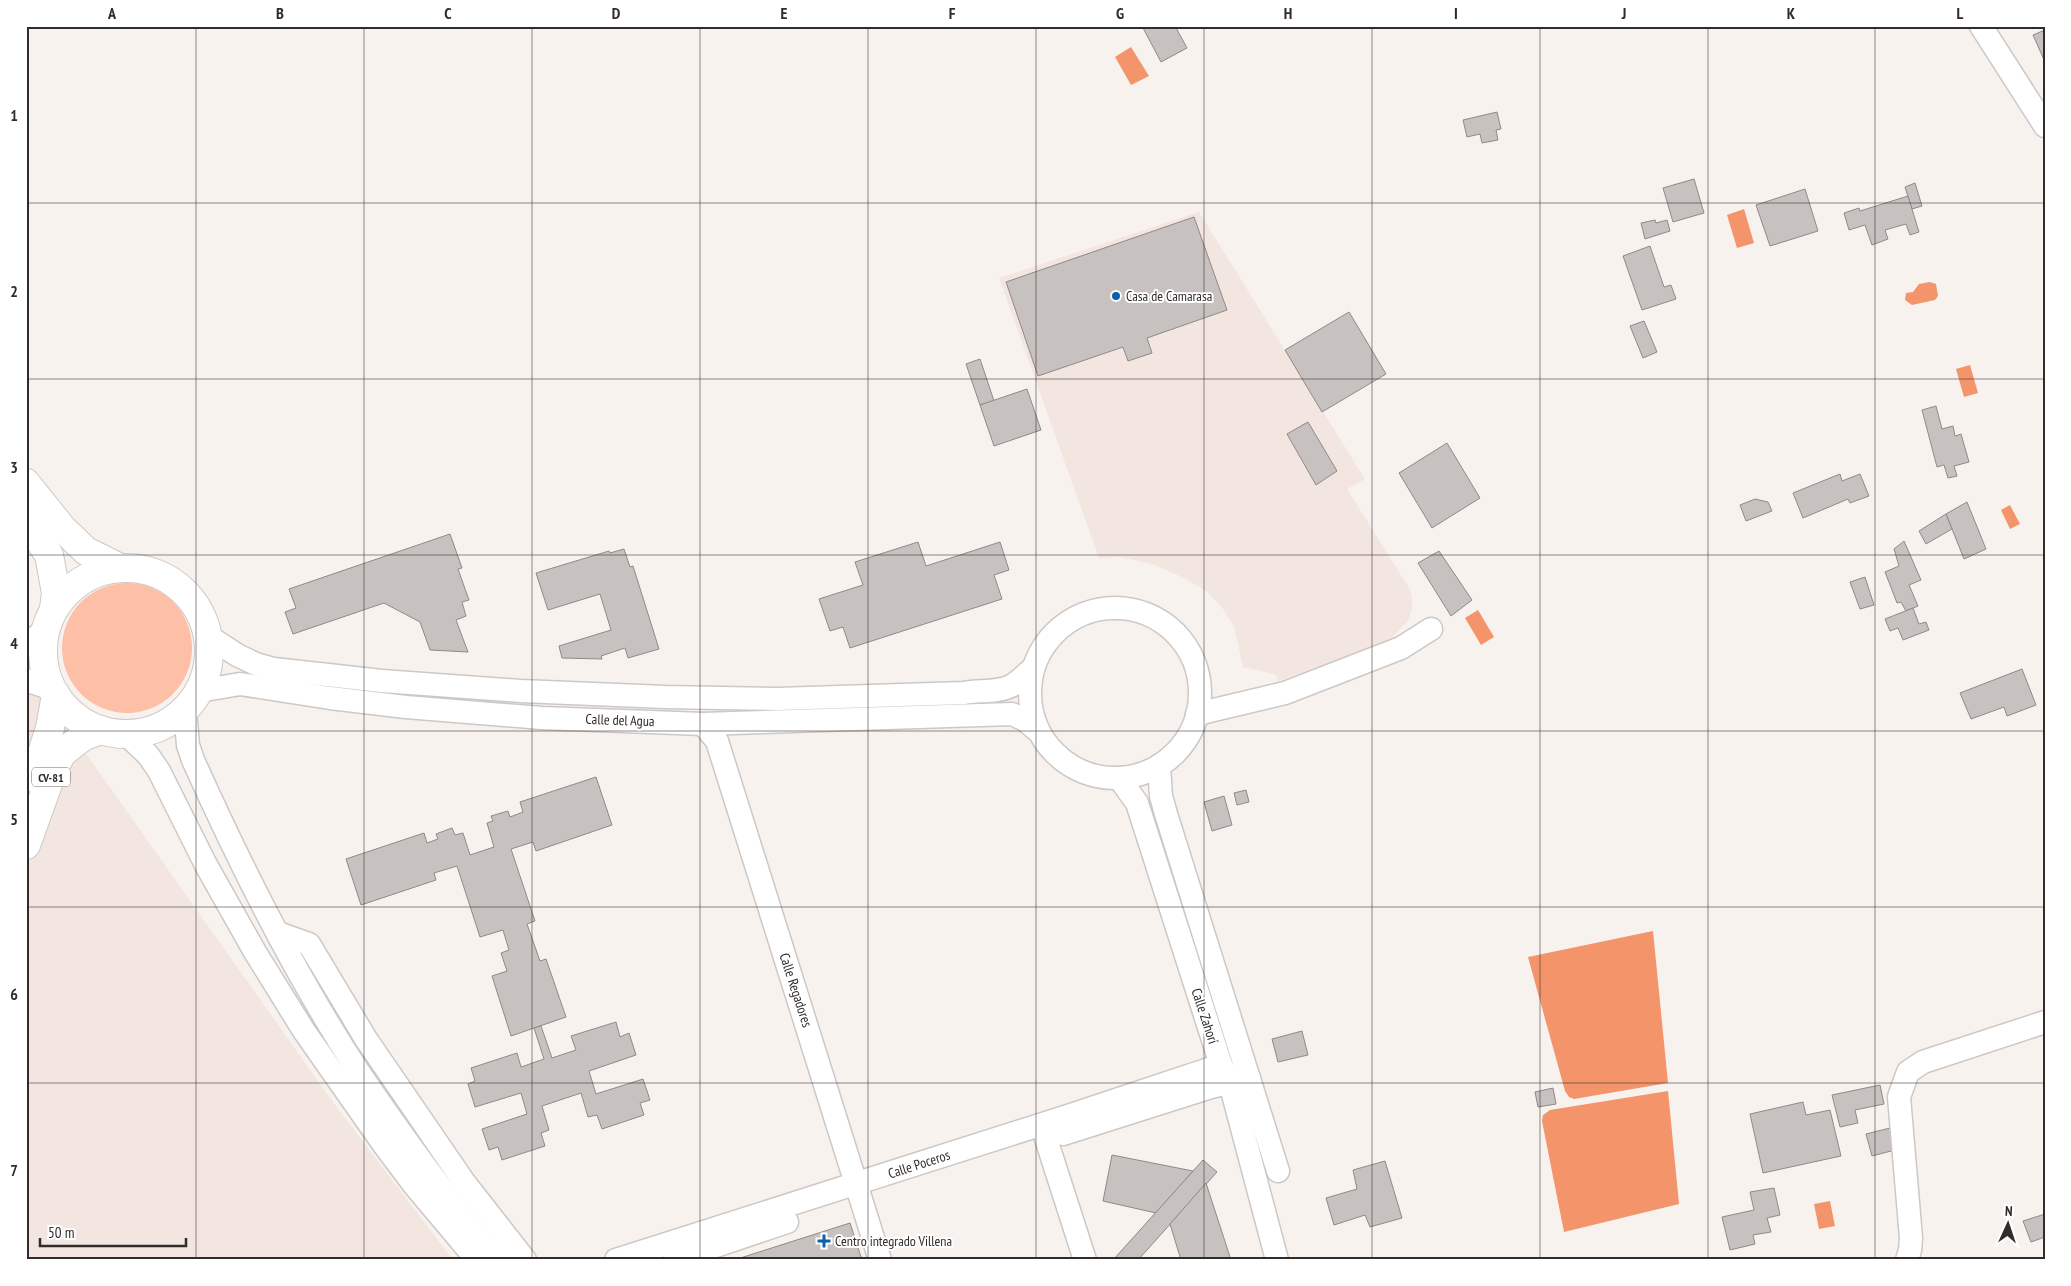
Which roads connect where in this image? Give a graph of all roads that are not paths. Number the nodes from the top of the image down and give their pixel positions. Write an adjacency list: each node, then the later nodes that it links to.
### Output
1 (1981, 26): 2 (street)
2 (2045, 126)
3 (26, 482): 5 (main road)
4 (26, 521): 6 (main road)
5 (120, 568): 6 (main road); 8 (main road)
6 (42, 628): 11 (main road)
7 (1431, 630): 13 (street)
8 (208, 636): 9 (street, Calle del Agua); 12 (main road)
9 (1033, 668): 13 (street); 16 (street)
10 (26, 680): 11 (street)
11 (54, 692): 17 (main road); 20 (main road, CV-81)
12 (192, 700): 15 (street, Calle del Agua); 17 (main road); 22 (street)
13 (1197, 714): 18 (street)
14 (737, 723): 15 (street, Calle del Agua); 16 (street, Calle del Agua); 27 (street, Calle Regadores)
15 (703, 724): 27 (street, Calle Regadores)
16 (1038, 731): 19 (street)
17 (114, 732): 21 (main road, CV-81); 28 (street)
18 (1159, 766): 19 (street); 24 (street, Calle Zahorí)
19 (1119, 778): 24 (street, Calle Zahorí)
20 (26, 797)
21 (26, 845)
22 (278, 933): 29 (street); 30 (street)
23 (2045, 1022): 37 (street)
24 (1233, 1075): 25 (street, Calle Poceros); 26 (street, Calle Zahorí); 27 (street, Calle Poceros); 36 (street, Calle Zahorí)
25 (1046, 1139): 27 (street, Calle Poceros); 35 (street)
26 (1278, 1171)
27 (864, 1189): 31 (street, Calle Poceros); 32 (street, Calle Poceros); 33 (street, Calle Regadores); 34 (street, Calle Regadores)
28 (477, 1260)
29 (498, 1260)
30 (525, 1260)
31 (616, 1260)
32 (674, 1260)
33 (880, 1260)
34 (894, 1260)
35 (1085, 1260)
36 (1277, 1260)
37 (1907, 1260)

